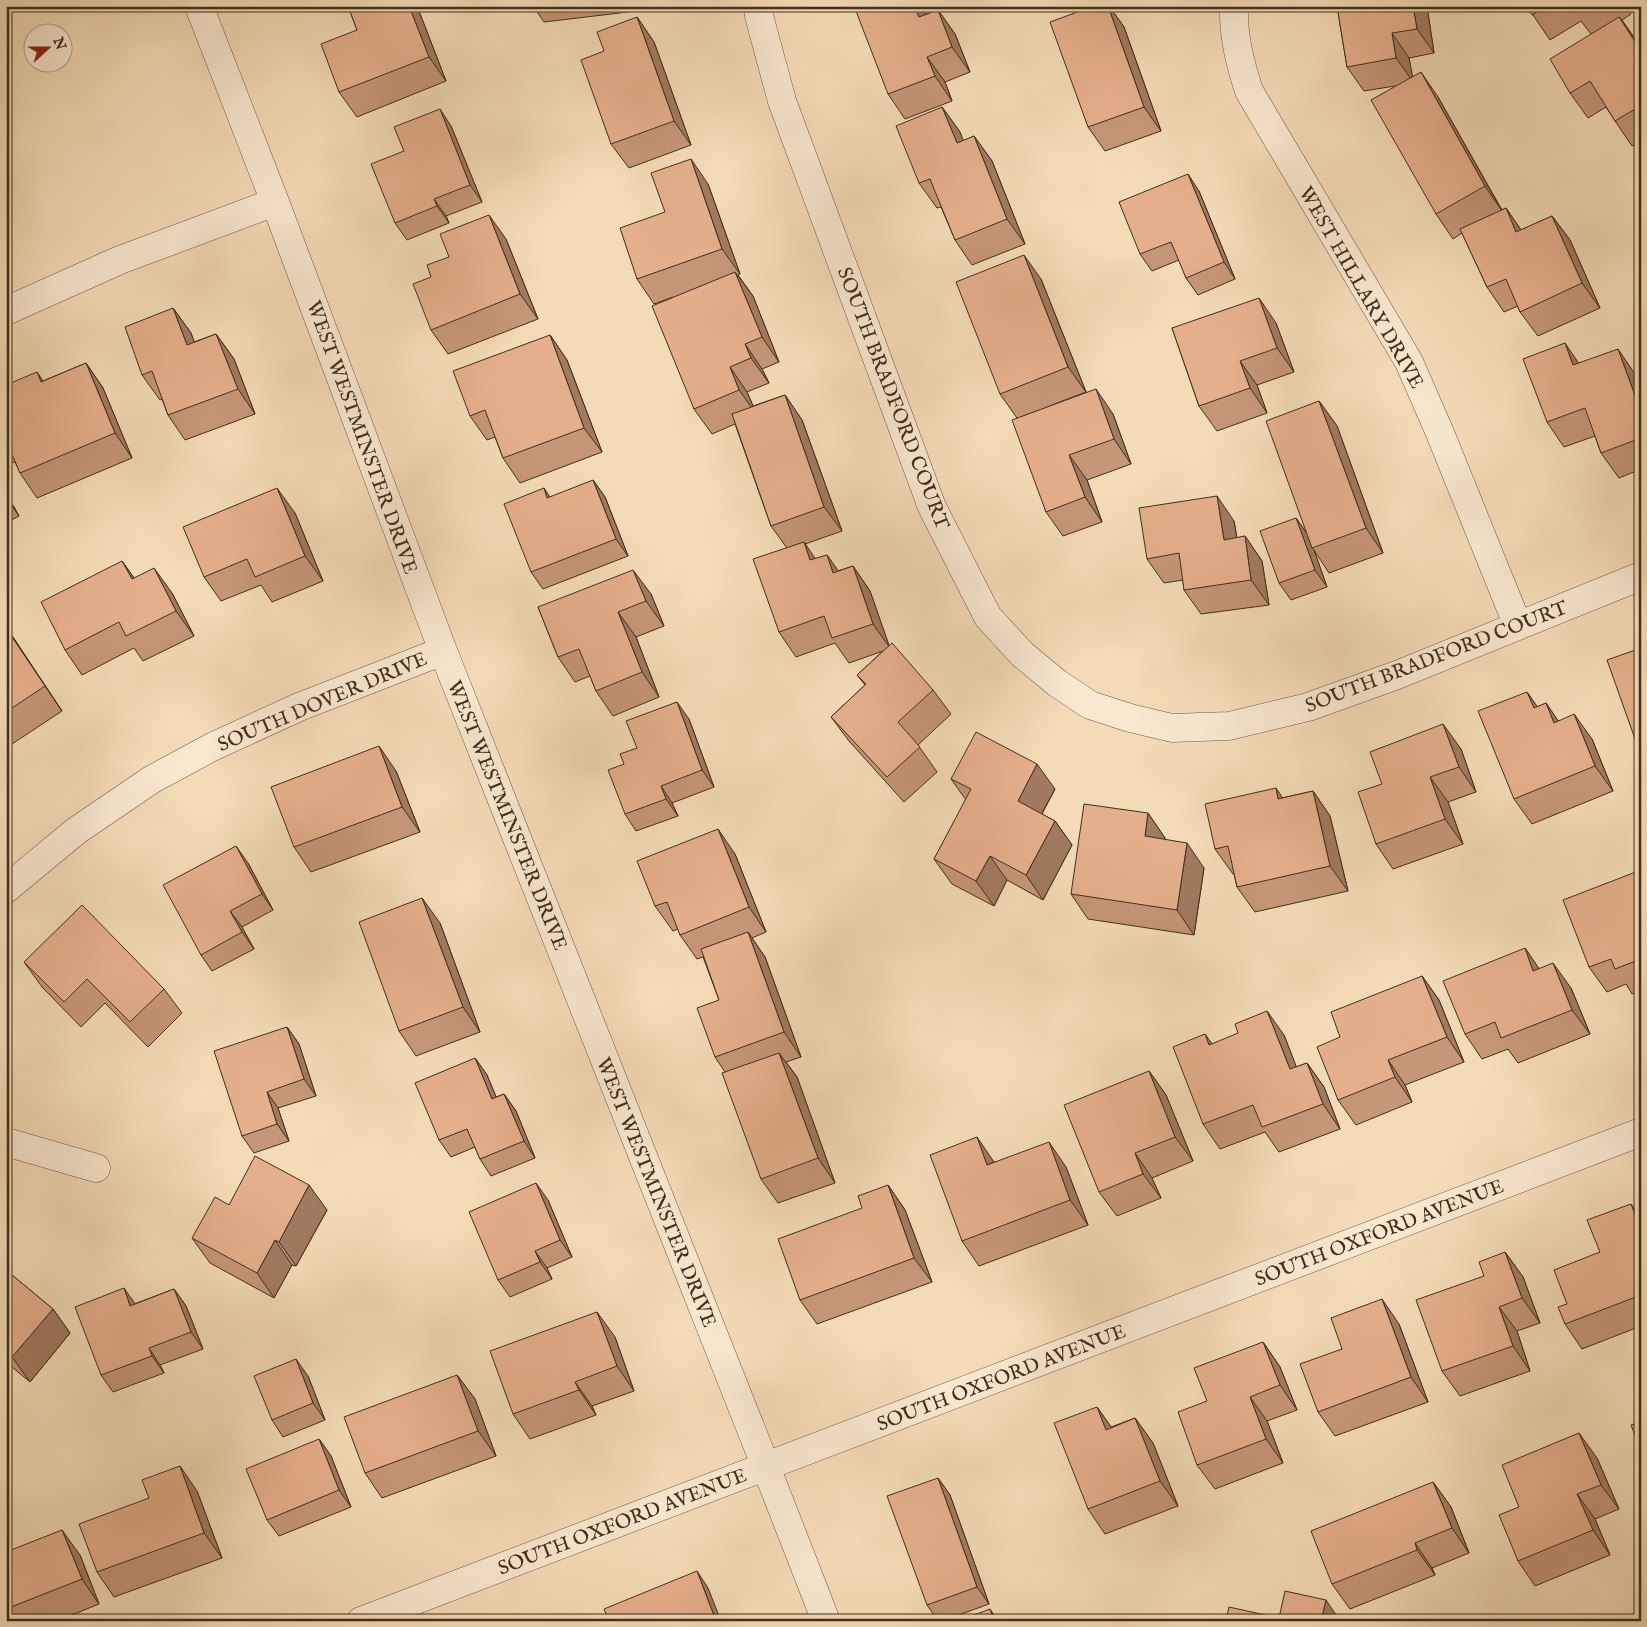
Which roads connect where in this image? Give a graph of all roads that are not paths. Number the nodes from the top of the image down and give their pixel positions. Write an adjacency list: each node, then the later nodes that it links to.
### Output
1 (199, 6): 4 (street, WEST WESTMINSTER DRIVE)
2 (758, 6): 7 (street, SOUTH BRADFORD COURT)
3 (1234, 6): 7 (street, WEST HILLARY DRIVE)
4 (275, 202): 5 (street); 8 (street, WEST WESTMINSTER DRIVE)
5 (6, 310)
6 (1641, 576): 7 (street, SOUTH BRADFORD COURT)
7 (1518, 626)
8 (443, 651): 9 (street, SOUTH DOVER DRIVE); 13 (street, WEST WESTMINSTER DRIVE)
9 (6, 889)
10 (1641, 1132): 13 (street, SOUTH OXFORD AVENUE)
11 (6, 1142): 12 (street)
12 (96, 1168)
13 (766, 1467): 14 (street, SOUTH OXFORD AVENUE); 15 (street, WEST WESTMINSTER DRIVE)
14 (360, 1621)
15 (826, 1621)

